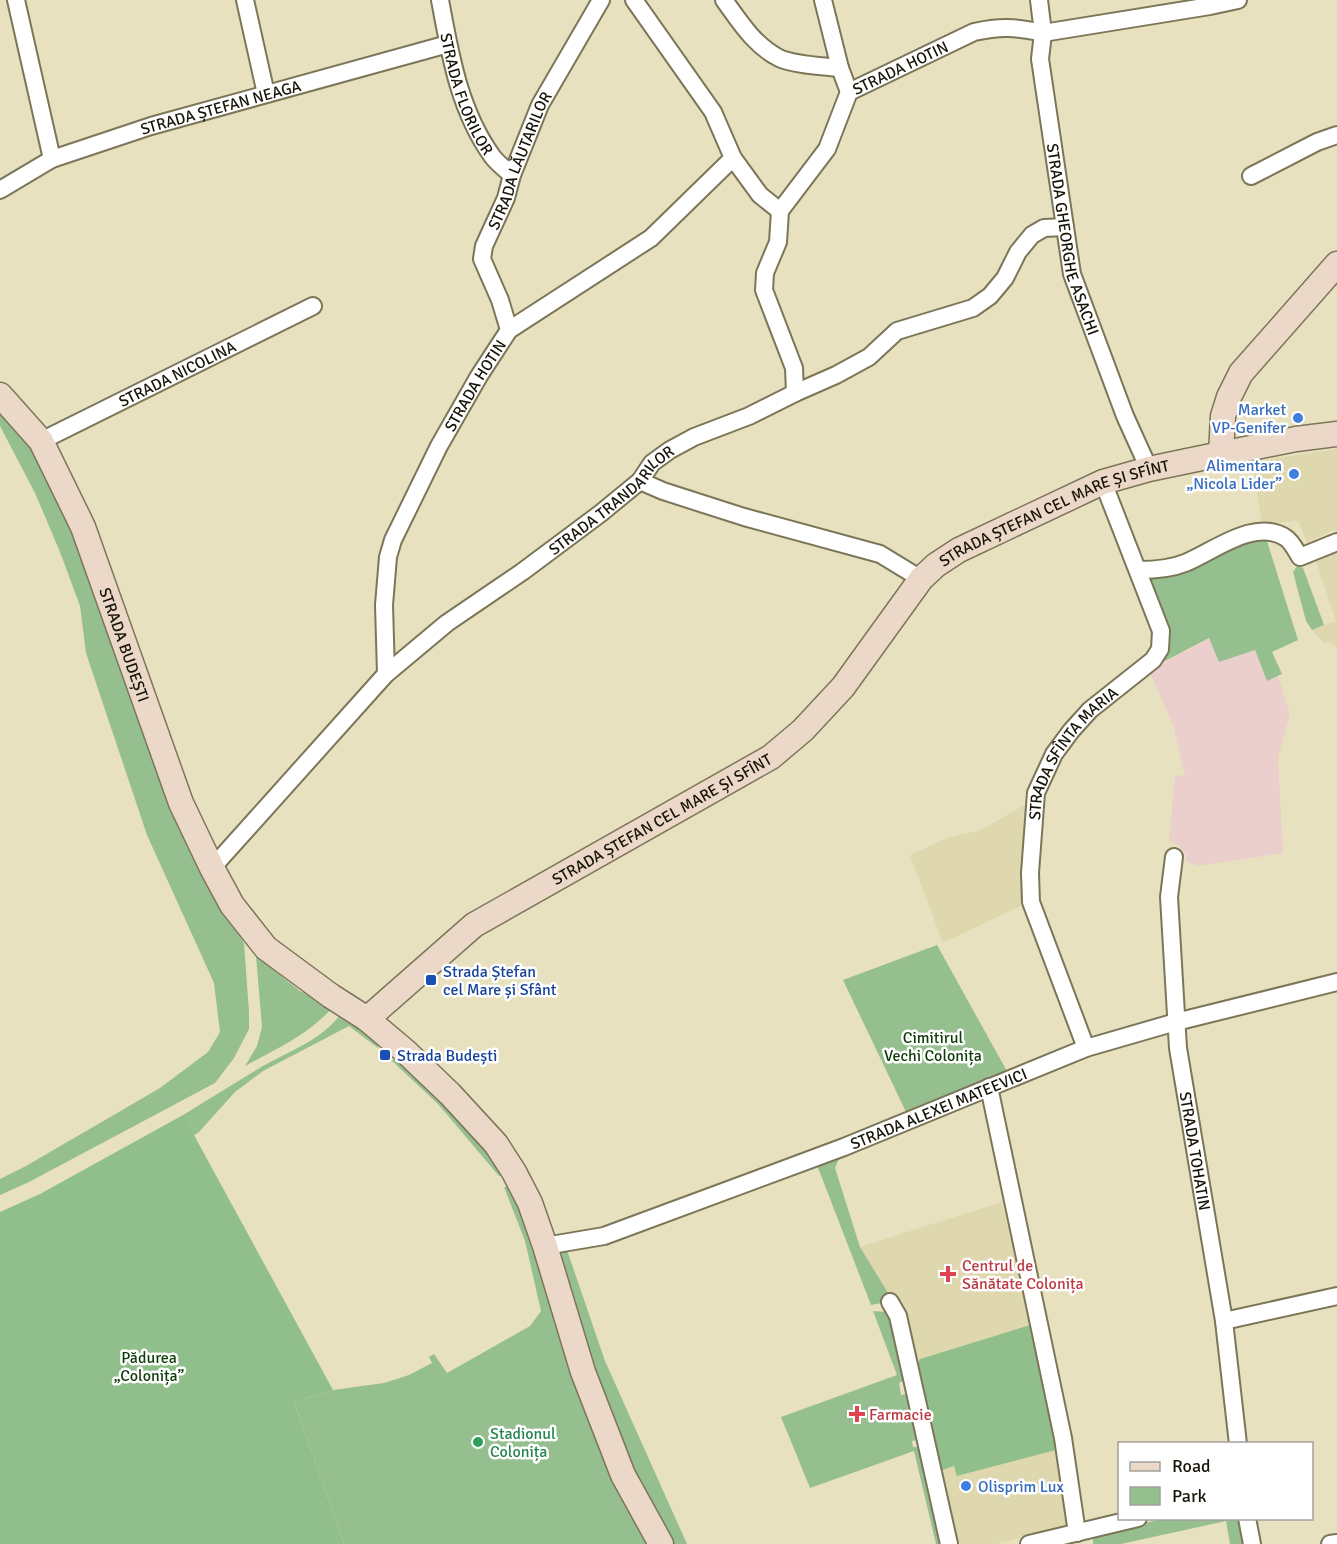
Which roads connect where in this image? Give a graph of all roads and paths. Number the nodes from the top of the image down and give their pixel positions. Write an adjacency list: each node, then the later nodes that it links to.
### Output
1 (16, 0): 17 (street)
2 (245, 0): 14 (street)
3 (440, 0): 11 (street, STRADA FLORILOR)
4 (601, 0): 18 (street, STRADA LĂUTARILOR)
5 (634, 0): 16 (street)
6 (724, 0): 12 (street)
7 (823, 0): 12 (street)
8 (1039, 0): 10 (street, STRADA GHEORGHE ASACHI)
9 (1238, 0): 10 (street, STRADA HOTIN)
10 (1043, 33): 13 (street, STRADA HOTIN); 22 (street, STRADA GHEORGHE ASACHI)
11 (448, 44): 14 (street, STRADA ȘTEFAN NEAGA); 18 (street, STRADA FLORILOR)
12 (840, 68): 13 (street)
13 (849, 92): 21 (street, STRADA HOTIN)
14 (266, 94): 17 (street, STRADA ȘTEFAN NEAGA)
15 (1337, 135): 19 (street)
16 (733, 158): 21 (street); 25 (street, STRADA HOTIN)
17 (52, 159): 20 (street, STRADA ȘTEFAN NEAGA)
18 (512, 175): 25 (street, STRADA LĂUTARILOR)
19 (1251, 176)
20 (0, 190)
21 (780, 211): 26 (street)
22 (1065, 227): 26 (street, STRADA TRANDARILOR); 31 (street, STRADA GHEORGHE ASACHI)
23 (1337, 264): 30 (street)
24 (314, 306): 29 (street, STRADA NICOLINA)
25 (509, 330): 37 (street, STRADA HOTIN)
26 (795, 393): 32 (street, STRADA TRANDARILOR)
27 (0, 395): 29 (street, STRADA BUDEȘTI)
28 (1337, 434): 30 (street, STRADA ȘTEFAN CEL MARE ȘI SFÎNT)
29 (41, 441): 39 (street, STRADA BUDEȘTI)
30 (1221, 454): 31 (street, STRADA ȘTEFAN CEL MARE ȘI SFÎNT)
31 (1149, 469): 33 (street, STRADA ȘTEFAN CEL MARE ȘI SFÎNT)
32 (640, 481): 36 (street, STRADA ȘTEFAN CEL MARE ȘI SFÎNT); 37 (street, STRADA TRANDARILOR)
33 (1102, 482): 35 (street, STRADA SFÎNTA MARIA); 36 (street, STRADA ȘTEFAN CEL MARE ȘI SFÎNT)
34 (1337, 542): 35 (street)
35 (1139, 570): 43 (street, STRADA SFÎNTA MARIA)
36 (921, 579): 41 (street, STRADA ȘTEFAN CEL MARE ȘI SFÎNT)
37 (386, 674): 39 (street, STRADA TRANDARILOR)
38 (1174, 857): 42 (street, STRADA TOHATIN)
39 (212, 868): 41 (street, STRADA BUDEȘTI)
40 (1337, 982): 42 (street, STRADA ALEXEI MATEEVICI)
41 (367, 1018): 45 (street, STRADA BUDEȘTI)
42 (1176, 1022): 43 (street, STRADA ALEXEI MATEEVICI); 48 (street, STRADA TOHATIN)
43 (1086, 1048): 44 (street, STRADA ALEXEI MATEEVICI)
44 (989, 1088): 45 (street, STRADA ALEXEI MATEEVICI); 52 (street)
45 (545, 1246): 54 (street, STRADA BUDEȘTI)
46 (1337, 1296): 48 (street)
47 (890, 1302): 55 (street)
48 (1224, 1322): 49 (street, STRADA TOHATIN)
49 (1238, 1442)
50 (1130, 1520): 52 (street)
51 (1247, 1520): 57 (street)
52 (1077, 1533): 56 (street)
53 (1337, 1543): 58 (street)
54 (661, 1544)
55 (949, 1544)
56 (1029, 1544)
57 (1252, 1544)
58 (1330, 1544)

